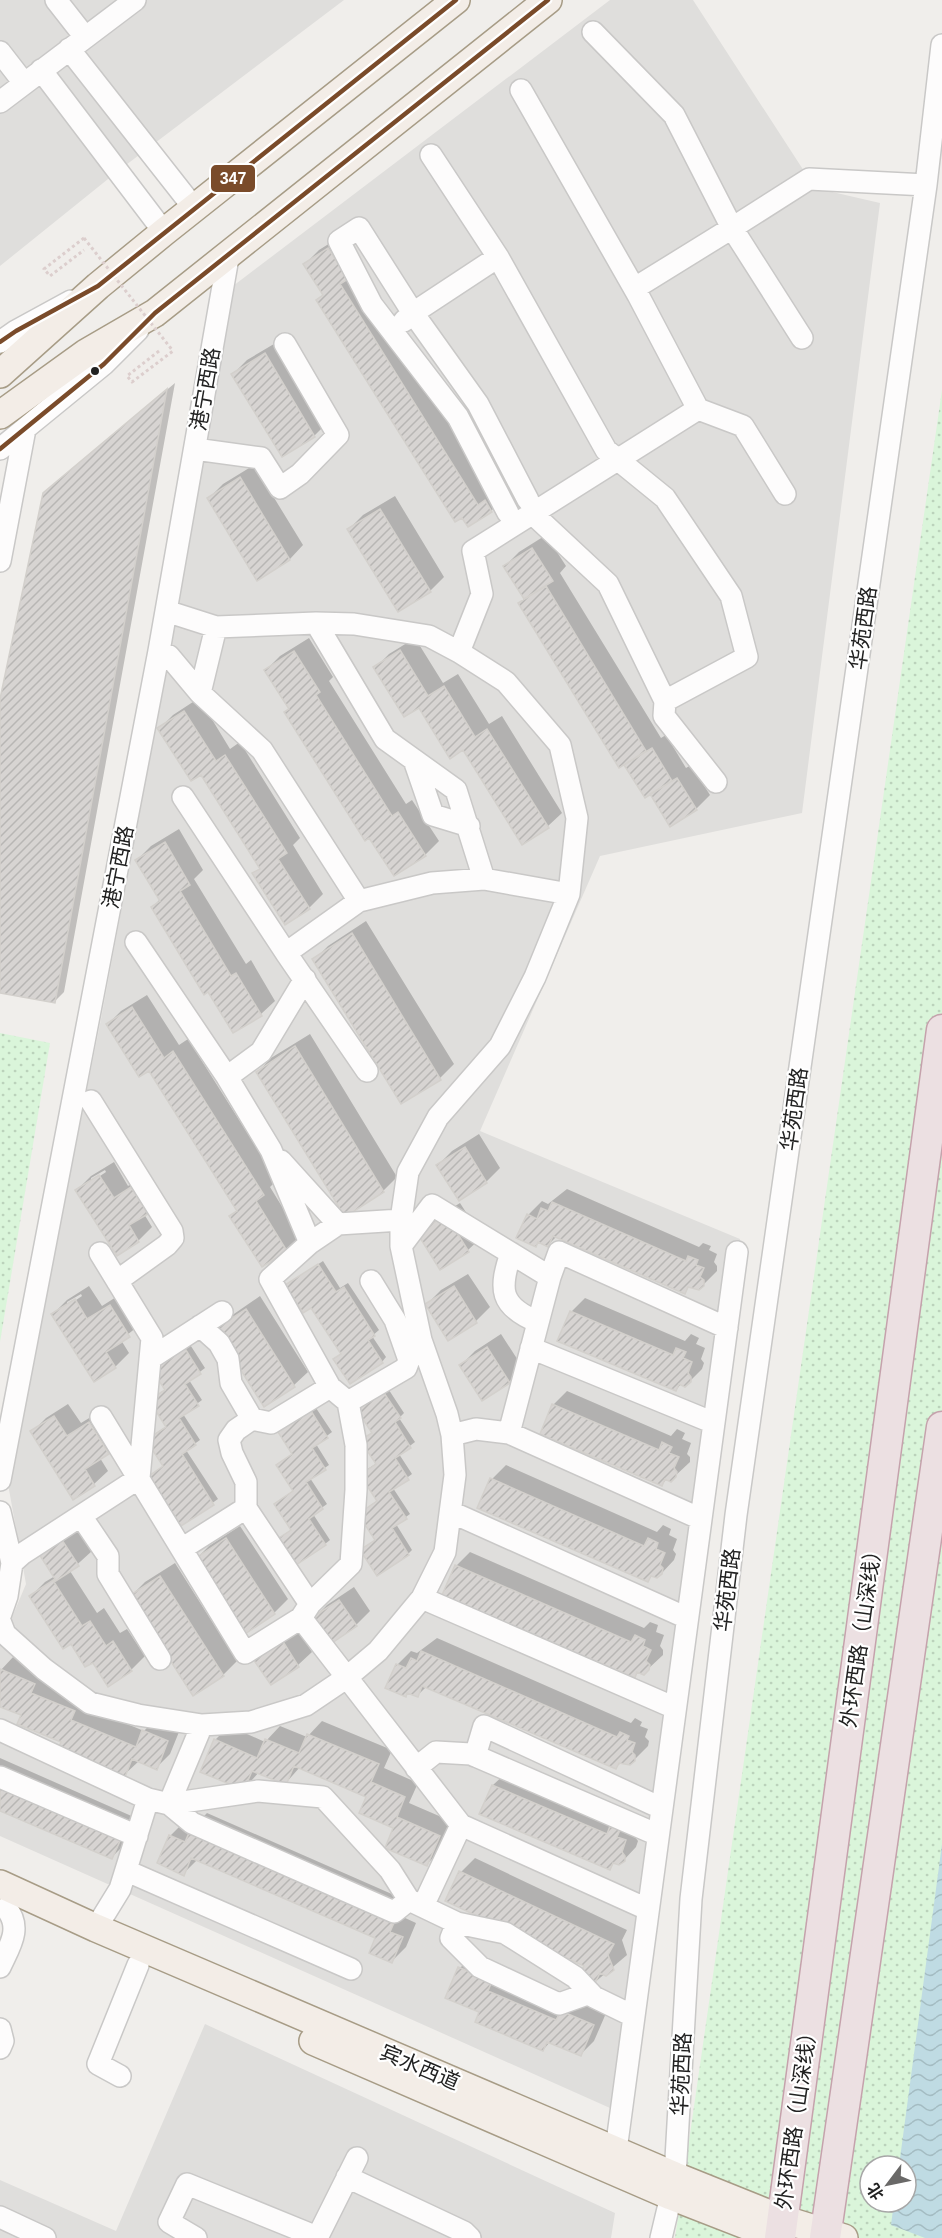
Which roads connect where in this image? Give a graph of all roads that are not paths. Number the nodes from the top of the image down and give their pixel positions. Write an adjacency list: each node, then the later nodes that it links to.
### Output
1 (56, 0): 6 (street)
2 (135, 0): 6 (street)
3 (456, 0): 15 (main road)
4 (548, 0): 18 (main road)
5 (593, 32): 16 (street)
6 (77, 43): 9 (street); 15 (street)
7 (942, 45): 14 (street, 华苑西路)
8 (0, 52): 10 (street)
9 (41, 70): 10 (street); 17 (street)
10 (24, 83): 12 (street)
11 (521, 90): 21 (street)
12 (0, 102)
13 (431, 155): 19 (street)
14 (926, 185): 16 (street); 130 (street, 华苑西路)
15 (194, 208): 17 (main road)
16 (732, 228): 21 (street); 25 (street)
17 (164, 232): 20 (main road)
18 (229, 252): 22 (main road); 33 (street, 港宁西路)
19 (498, 257): 23 (street); 34 (street)
20 (98, 286): 26 (street); 28 (main road)
21 (635, 288): 29 (street)
22 (155, 313): 30 (main road); 31 (street)
23 (413, 313): 24 (street); 24 (street); 36 (street)
24 (392, 332): 37 (street)
25 (802, 338)
26 (0, 342)
27 (285, 344): 33 (street)
28 (0, 374)
29 (694, 403): 34 (street); 35 (street)
30 (0, 415)
31 (26, 429): 32 (street); 39 (street)
32 (0, 449)
33 (195, 449): 40 (street, 港宁西路)
34 (612, 455): 36 (street); 46 (street)
35 (785, 494)
36 (530, 507): 37 (street); 38 (street); 46 (street)
37 (508, 513): 38 (street)
38 (473, 552): 44 (street)
39 (0, 561)
40 (166, 611): 42 (street); 43 (street, 港宁西路)
41 (316, 622): 42 (street); 44 (street); 47 (street)
42 (216, 627): 45 (street)
43 (159, 651): 45 (street); 87 (street, 港宁西路)
44 (459, 652): 52 (street)
45 (200, 693): 53 (street)
46 (665, 701): 48 (street)
47 (414, 760): 50 (street); 50 (street)
48 (716, 783)
49 (183, 797): 55 (street)
50 (469, 826): 51 (street)
51 (484, 879): 52 (street); 53 (street)
52 (569, 894): 62 (street)
53 (359, 901): 55 (street)
54 (136, 942): 59 (street)
55 (286, 953): 56 (street)
56 (305, 980): 58 (street); 59 (street)
57 (942, 1030): 132 (highway, 外环西路（山深线）)
58 (367, 1071)
59 (227, 1077): 61 (street)
60 (91, 1101): 70 (street)
61 (271, 1150): 63 (street); 64 (street)
62 (401, 1220): 63 (street); 65 (street)
63 (338, 1224): 64 (street)
64 (310, 1243): 78 (street)
65 (401, 1246): 68 (street); 85 (street)
66 (737, 1251): 75 (street)
67 (100, 1253): 70 (street)
68 (511, 1253): 69 (street); 73 (street)
69 (550, 1277): 73 (street); 75 (street)
70 (117, 1281): 77 (street)
71 (371, 1281): 79 (street)
72 (222, 1312): 74 (street)
73 (538, 1322): 76 (street)
74 (200, 1326): 77 (street); 81 (street)
75 (727, 1328): 82 (street)
76 (531, 1348): 82 (street); 84 (street)
77 (152, 1358): 86 (street)
78 (330, 1387): 79 (street); 81 (street)
79 (348, 1402): 96 (street)
80 (101, 1417): 86 (street)
81 (252, 1419): 88 (street)
82 (714, 1423): 92 (street)
83 (942, 1427): 133 (highway)
84 (508, 1433): 85 (street); 92 (street)
85 (452, 1435): 90 (street)
86 (139, 1478): 91 (street); 93 (street)
87 (0, 1480)
88 (246, 1508): 93 (street); 96 (street)
89 (0, 1512): 94 (street)
90 (452, 1512): 95 (street); 98 (street)
91 (81, 1516): 94 (street); 100 (street)
92 (701, 1519): 98 (street)
93 (183, 1548): 96 (street)
94 (12, 1563): 97 (street)
95 (422, 1598): 101 (street); 102 (street)
96 (306, 1611): 101 (street)
97 (0, 1616)
98 (687, 1618): 102 (street)
99 (0, 1621): 103 (street)
100 (160, 1659)
101 (346, 1678): 103 (street); 106 (street)
102 (675, 1708): 109 (street)
103 (202, 1725): 108 (street)
104 (0, 1730): 108 (street)
105 (475, 1756): 106 (street); 109 (street); 111 (street)
106 (416, 1768): 110 (street)
107 (0, 1777): 112 (street)
108 (158, 1802): 112 (street); 115 (street); 115 (street)
109 (661, 1808): 111 (street)
110 (461, 1825): 115 (street); 116 (street)
111 (658, 1835): 116 (street)
112 (137, 1836): 113 (street)
113 (127, 1870): 118 (street); 121 (street)
114 (2, 1899): 118 (main road, 宾水西道); 119 (main road, 宾水西道); 120 (street)
115 (416, 1903): 117 (street)
116 (648, 1909): 123 (street)
117 (458, 1923): 122 (street); 122 (street)
118 (96, 1928): 127 (main road, 宾水西道)
119 (138, 1965): 126 (street); 130 (main road, 宾水西道)
120 (0, 1967)
121 (351, 1969)
122 (590, 1993): 123 (street)
123 (633, 2016): 127 (street)
124 (0, 2029): 125 (street)
125 (0, 2048)
126 (120, 2076)
127 (616, 2150): 130 (main road, 宾水西道)
128 (357, 2158): 129 (street)
129 (347, 2177): 136 (street); 137 (street)
130 (673, 2186): 132 (main road, 宾水西道); 138 (street, 华苑西路)
131 (5, 2226): 134 (street)
132 (780, 2232): 133 (main road, 宾水西道)
133 (832, 2236)
134 (45, 2238)
135 (196, 2238): 136 (street)
136 (317, 2238)
137 (470, 2238)
138 (661, 2238)

